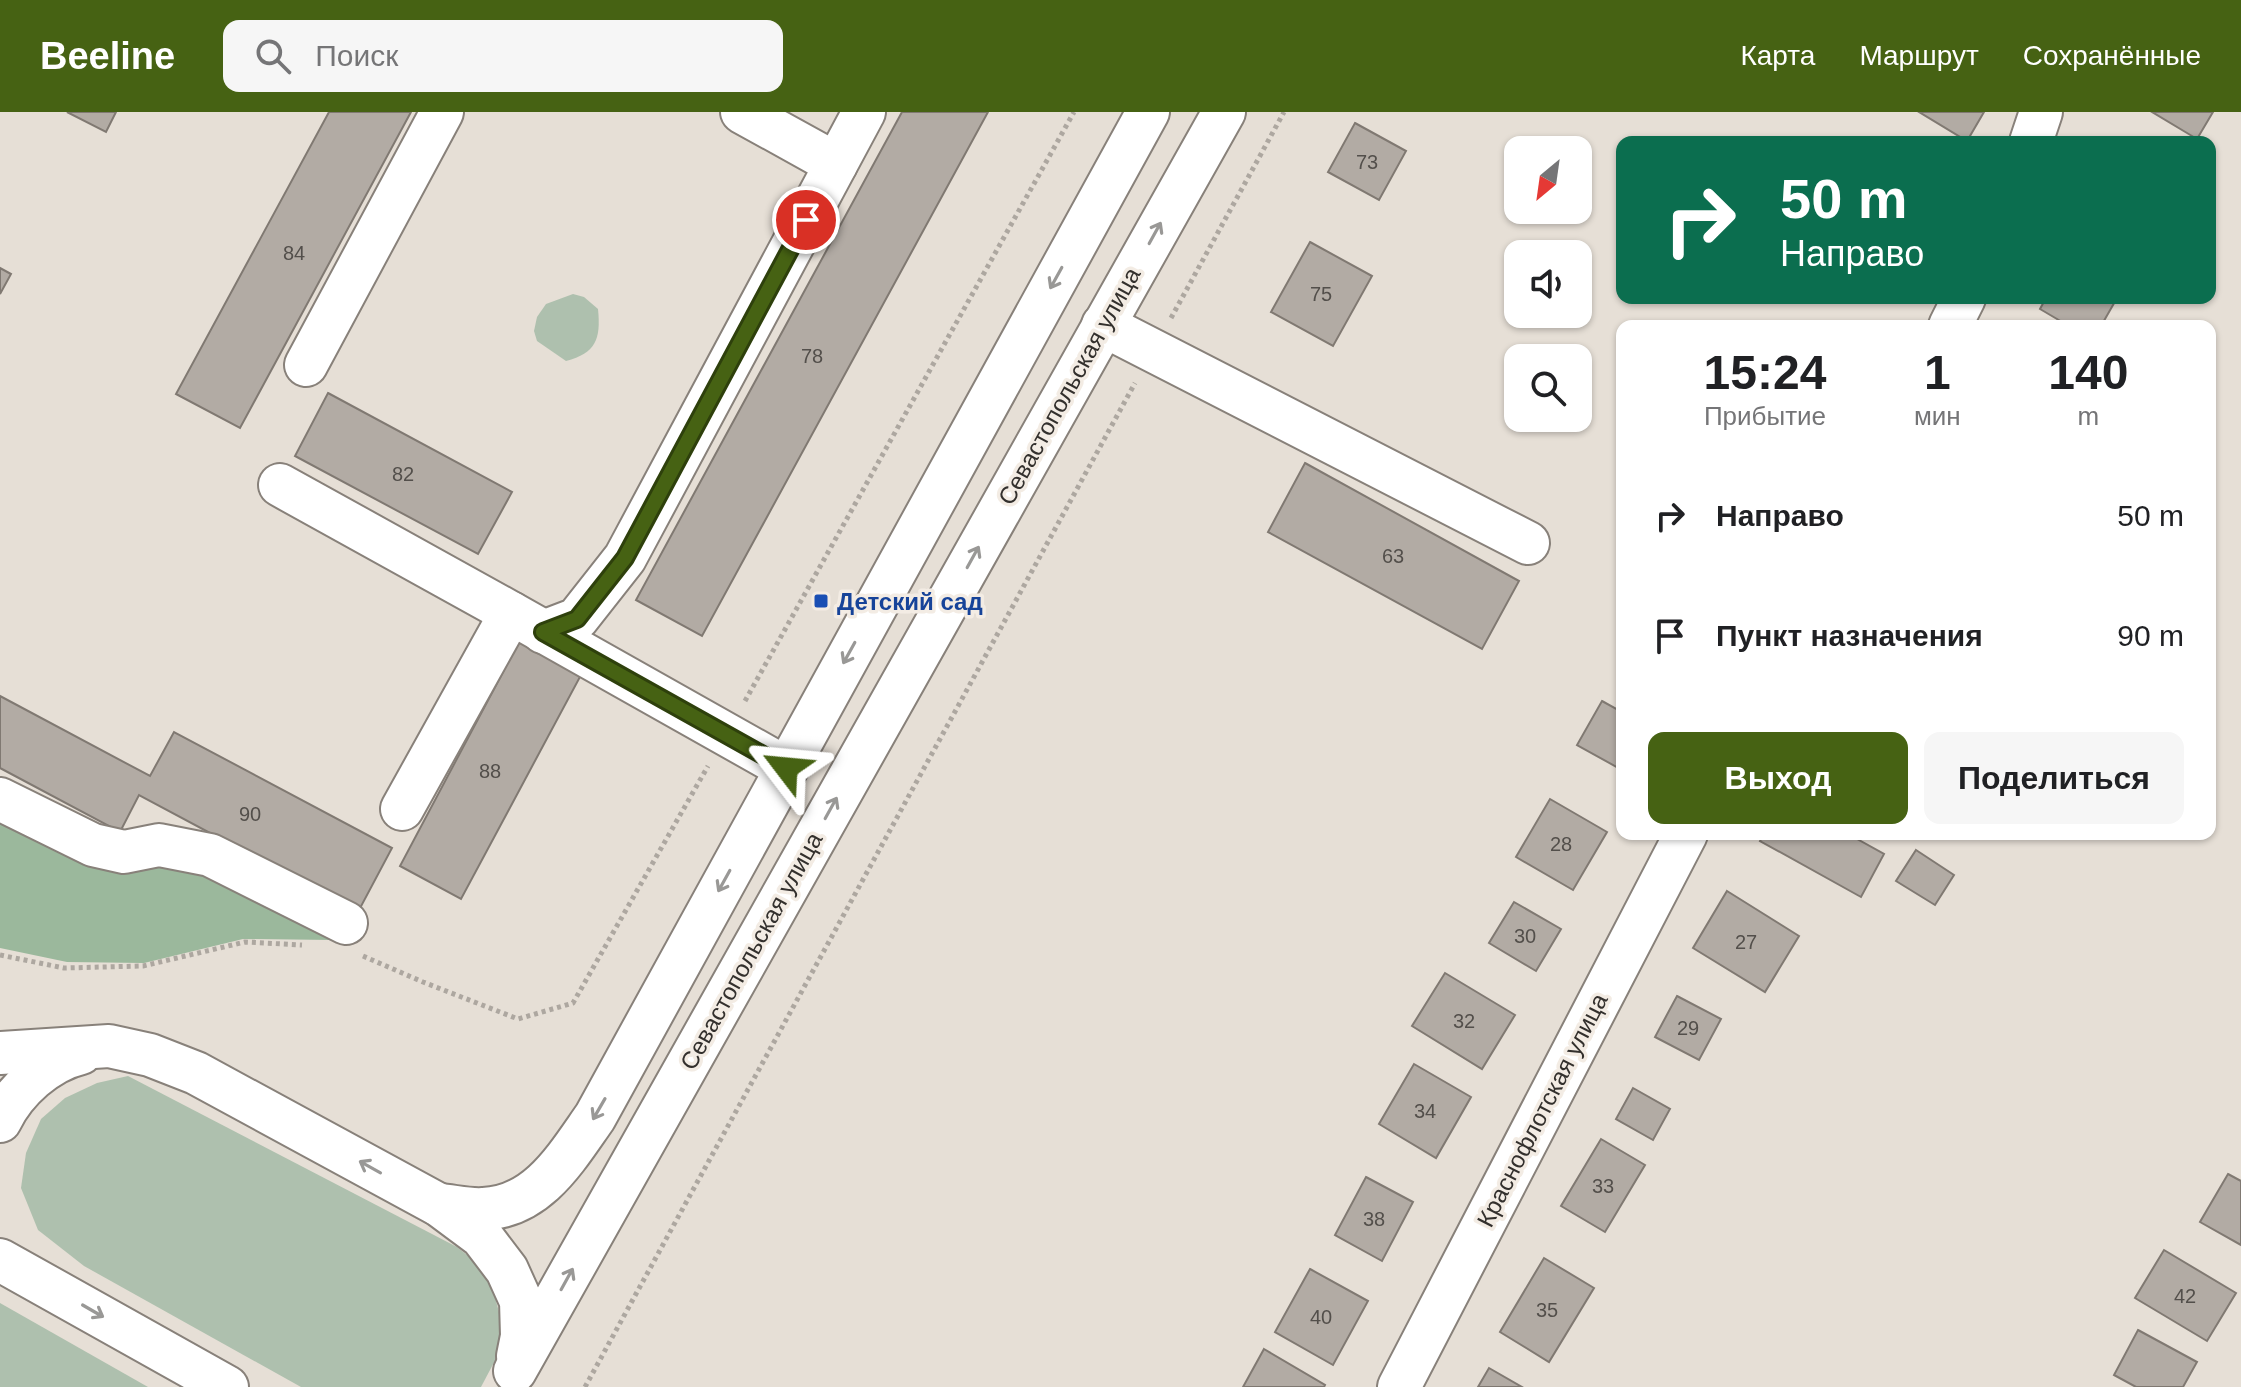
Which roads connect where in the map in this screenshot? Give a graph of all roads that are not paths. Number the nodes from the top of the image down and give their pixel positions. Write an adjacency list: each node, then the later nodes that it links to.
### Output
1 (442, 112): 10 (street)
2 (742, 112): 8 (street)
3 (864, 112): 8 (street)
4 (1148, 112): 14 (street, one-way to 14)
5 (1224, 112): 9 (street, Севастопольская улица, one-way to 5)
6 (2041, 112): 7 (street)
7 (2033, 136)
8 (836, 164): 13 (street)
9 (1103, 325): 12 (street); 26 (street, Севастопольская улица, one-way to 9)
10 (306, 365)
11 (280, 485): 13 (street)
12 (1528, 543)
13 (527, 622): 14 (street); 16 (street)
14 (786, 768): 22 (street, one-way to 22)
15 (0, 799): 18 (street)
16 (402, 809)
17 (1683, 840): 28 (street, Краснофлотская улица)
18 (346, 923)
19 (109, 1046): 20 (street); 21 (street); 22 (street, one-way to 19)
20 (0, 1053)
21 (0, 1121)
22 (439, 1205): 26 (street)
23 (0, 1239): 25 (street)
24 (0, 1260): 25 (street)
25 (44, 1283): 27 (street, one-way to 27)
26 (511, 1379)
27 (227, 1387)
28 (1399, 1387)

